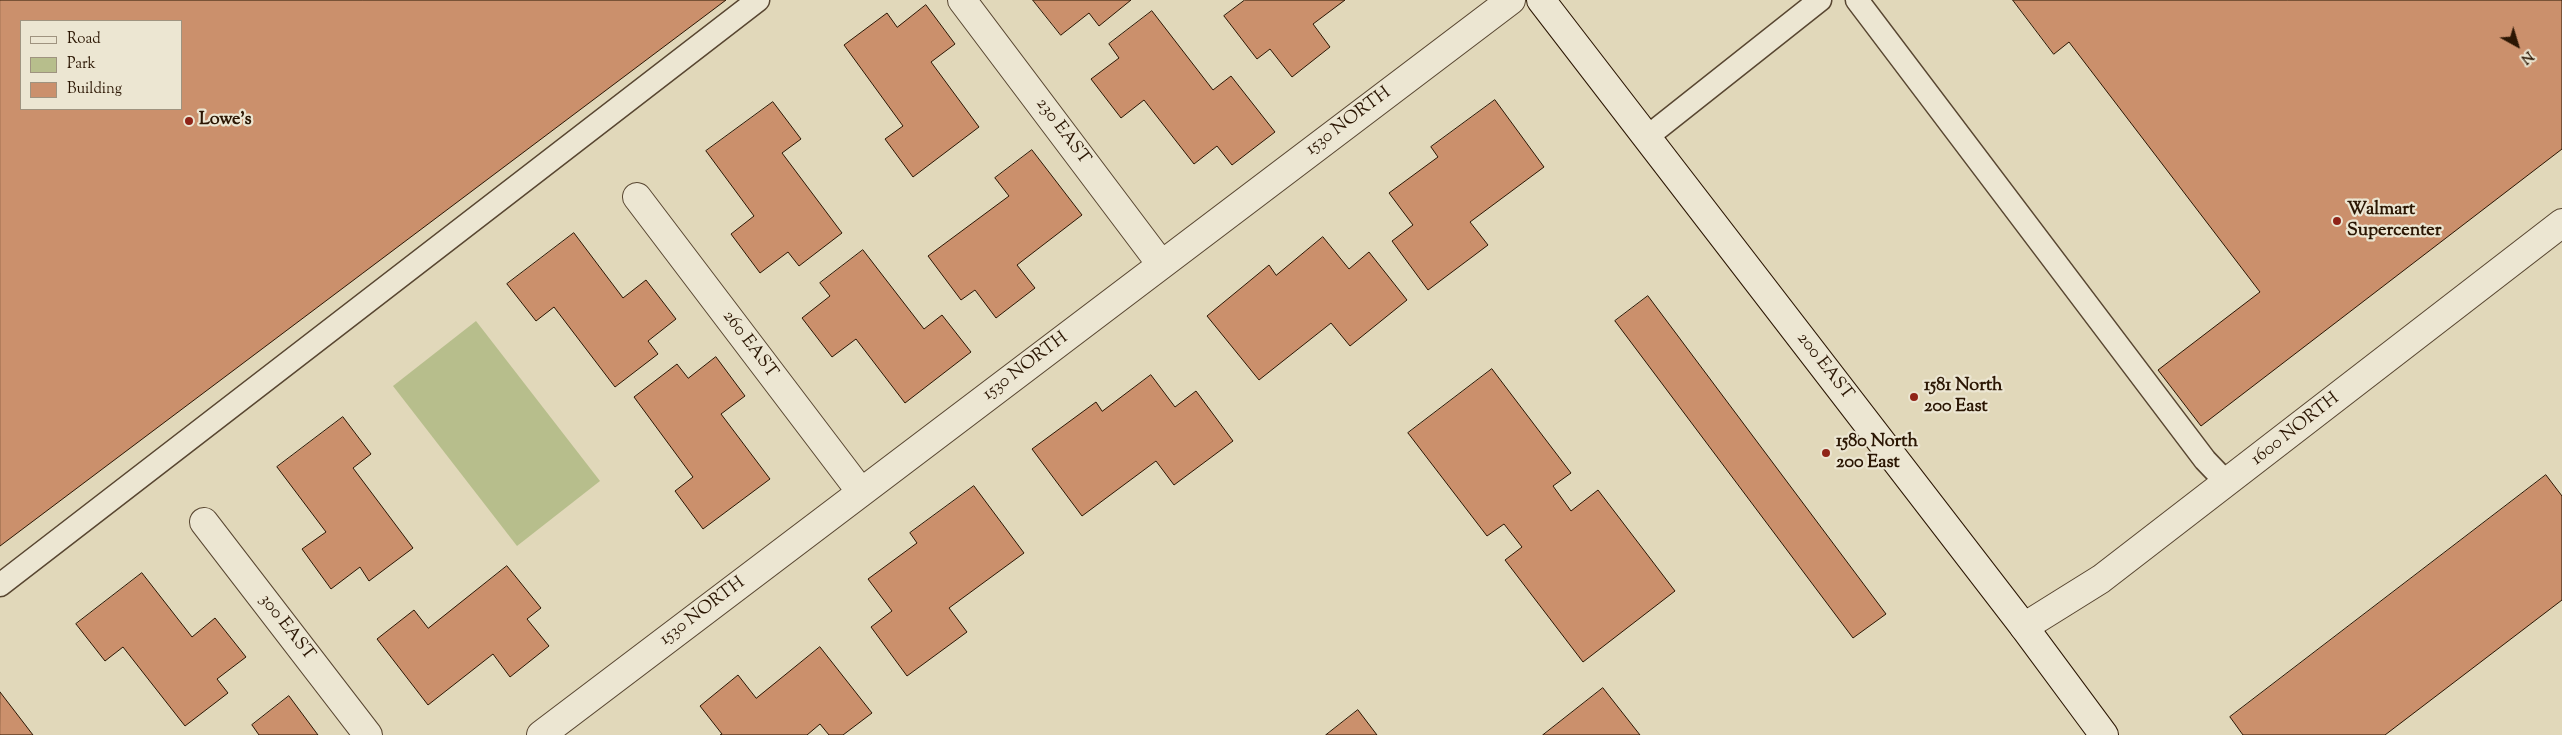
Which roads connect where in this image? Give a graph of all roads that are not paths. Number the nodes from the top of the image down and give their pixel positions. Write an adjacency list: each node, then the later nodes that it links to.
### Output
1 (758, 0): 14 (lane)
2 (962, 0): 10 (street, 230 EAST)
3 (1511, 0): 10 (street, 1530 NORTH)
4 (1541, 0): 7 (street, 200 EAST)
5 (1820, 0): 7 (lane)
6 (1857, 0): 11 (lane)
7 (1647, 137): 15 (street, 200 EAST)
8 (637, 197): 12 (street, 260 EAST)
9 (2562, 223): 11 (street, 1600 NORTH)
10 (1161, 264): 12 (street, 1530 NORTH)
11 (2228, 483): 15 (street, 1600 NORTH)
12 (861, 492): 17 (street, 1530 NORTH)
13 (204, 522): 16 (street, 300 EAST)
14 (0, 585)
15 (2024, 627): 18 (street, 200 EAST)
16 (368, 735)
17 (541, 735)
18 (2104, 735)

